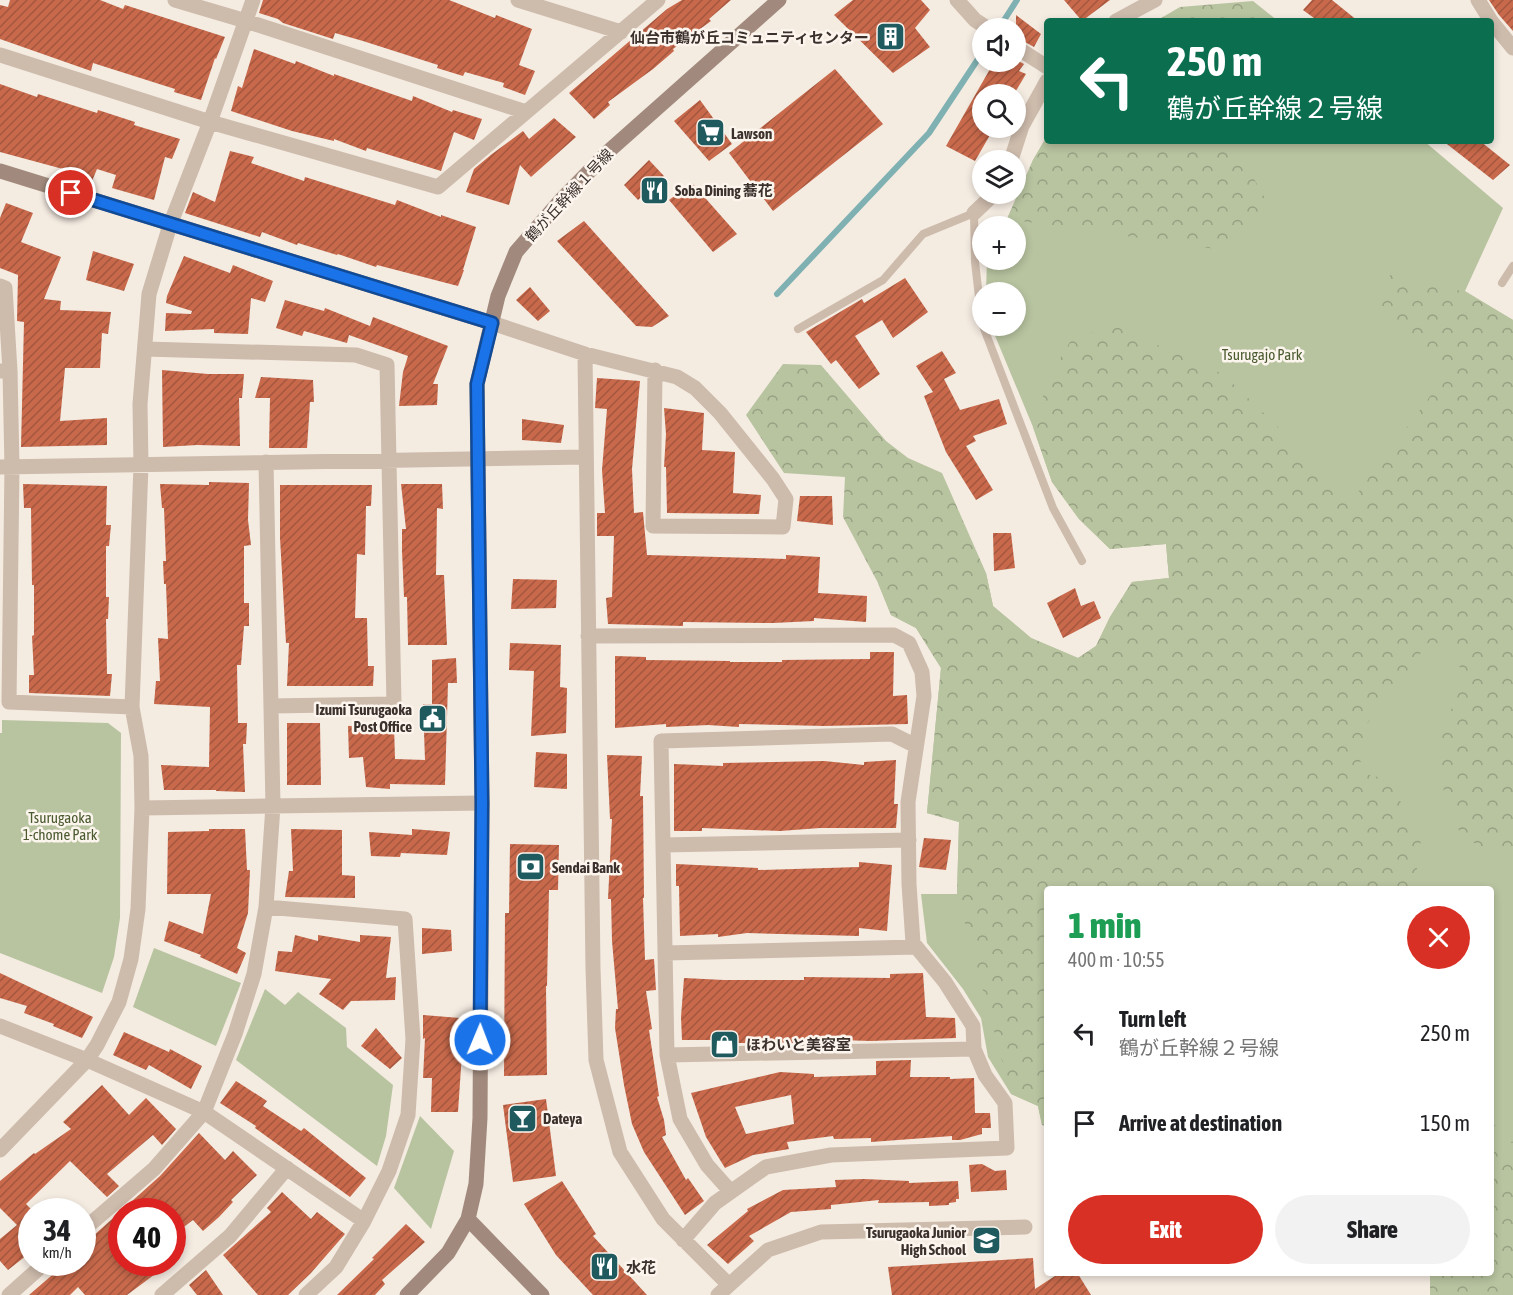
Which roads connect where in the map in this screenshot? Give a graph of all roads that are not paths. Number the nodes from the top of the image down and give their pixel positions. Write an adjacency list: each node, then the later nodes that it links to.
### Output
1 (175, 0): 12 (street)
2 (253, 0): 12 (street)
3 (518, 0): 14 (street)
4 (658, 0): 14 (street)
5 (779, 0): 31 (street, 鶴が丘幹線１号線)
6 (957, 0): 9 (street)
7 (1155, 0): 10 (street)
8 (1478, 0): 11 (street)
9 (973, 18)
10 (1122, 18)
11 (1489, 18)
12 (246, 21): 20 (street); 21 (street)
13 (1494, 25): 15 (street)
14 (621, 32): 20 (street)
15 (1513, 48)
16 (1026, 53): 18 (street)
17 (0, 55): 21 (street)
18 (1044, 65)
19 (1044, 86): 22 (street)
20 (526, 112): 21 (street)
21 (210, 122): 26 (street)
22 (1014, 150)
23 (0, 171): 26 (street)
24 (983, 204): 25 (street)
25 (974, 213): 28 (lane); 32 (lane)
26 (170, 225): 31 (street); 34 (street)
27 (1513, 266): 29 (lane)
28 (978, 282)
29 (1502, 283)
30 (0, 286): 37 (street)
31 (492, 323): 35 (street); 39 (street, 鶴が丘幹線１号線)
32 (798, 329)
33 (988, 336): 44 (lane)
34 (145, 349): 40 (street); 42 (street)
35 (585, 354): 36 (street); 38 (street)
36 (655, 370): 36 (street)
37 (5, 371): 43 (street)
38 (586, 457): 39 (street); 45 (street)
39 (478, 458): 40 (street); 49 (street, 鶴が丘幹線１号線)
40 (388, 460): 41 (street); 46 (street)
41 (266, 462): 42 (street); 46 (street)
42 (141, 465): 43 (street); 47 (street)
43 (6, 467): 47 (street)
44 (1082, 561)
45 (588, 636): 48 (street); 69 (street)
46 (271, 706): 50 (street)
47 (132, 707): 51 (street)
48 (916, 746): 52 (street); 53 (street)
49 (482, 804): 50 (street); 66 (street, 鶴が丘幹線１号線)
50 (273, 806): 51 (street); 54 (street)
51 (142, 808): 60 (street)
52 (909, 840): 53 (street); 55 (street)
53 (663, 845): 56 (street)
54 (266, 907): 61 (street); 67 (street)
55 (916, 948): 56 (street); 58 (street)
56 (665, 953): 59 (street)
57 (0, 1026): 60 (street)
58 (974, 1049): 59 (street); 64 (street)
59 (667, 1055): 64 (street)
60 (87, 1060): 61 (street); 62 (street)
61 (204, 1112): 63 (street); 65 (street)
62 (0, 1150)
63 (288, 1168): 67 (street); 73 (street)
64 (731, 1192): 69 (street)
65 (96, 1219)
66 (468, 1219): 75 (street, 鶴が丘幹線１号線); 76 (street)
67 (364, 1221): 74 (street)
68 (1025, 1227): 71 (street)
69 (683, 1240): 71 (street)
70 (30, 1276): 72 (street)
71 (724, 1290)
72 (9, 1295)
73 (162, 1295)
74 (306, 1295)
75 (406, 1295)
76 (542, 1295)

